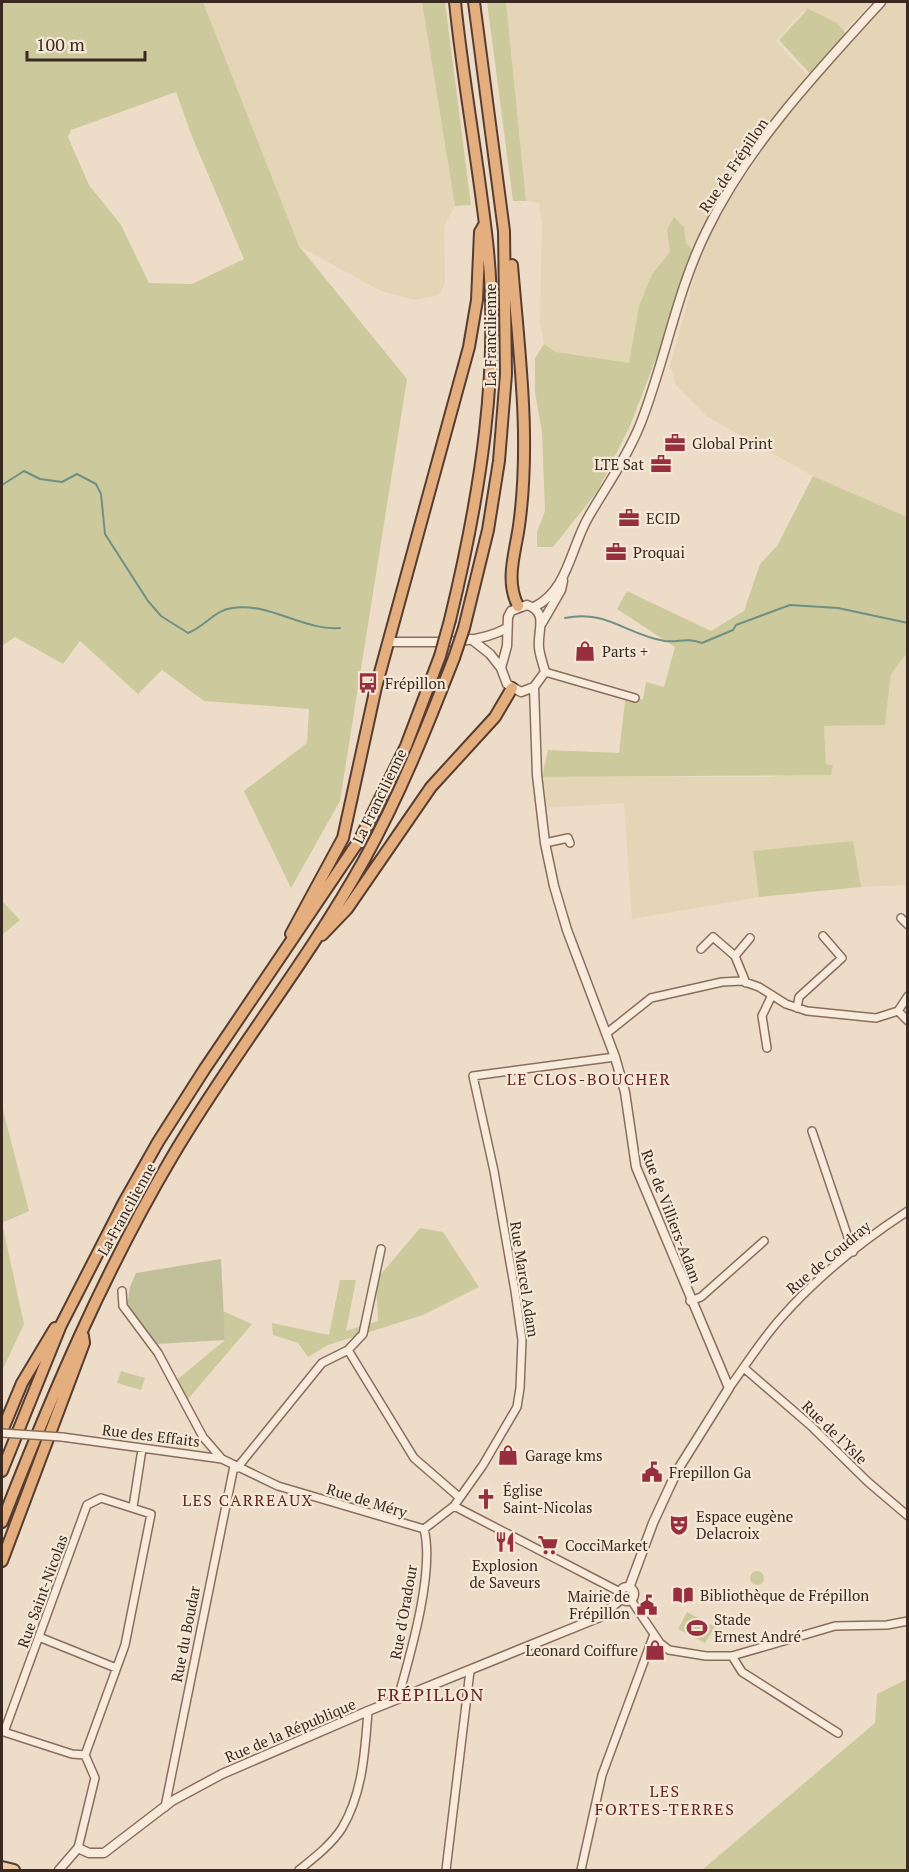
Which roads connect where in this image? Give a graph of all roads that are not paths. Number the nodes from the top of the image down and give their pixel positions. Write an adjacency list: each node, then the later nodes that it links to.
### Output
1 (455, 2): 4 (highway, La Francilienne)
2 (474, 2): 5 (highway, La Francilienne)
3 (881, 2): 6 (street, Rue de Frépillon)
4 (484, 225): 12 (highway); 26 (highway, La Francilienne, bridge)
5 (504, 231): 7 (highway); 27 (highway, La Francilienne, bridge)
6 (566, 568): 8 (street); 9 (street)
7 (518, 606): 8 (street); 10 (street)
8 (534, 607): 9 (street)
9 (542, 623): 14 (street)
10 (507, 628): 11 (street); 13 (street)
11 (471, 639): 12 (street); 13 (street)
12 (389, 642): 26 (highway)
13 (501, 668): 16 (street)
14 (545, 672): 15 (street); 17 (street)
15 (534, 687): 16 (street); 18 (street, Rue de Villiers-Adam)
16 (517, 690): 18 (street); 27 (highway)
17 (635, 698)
18 (533, 706): 19 (street, Rue de Villiers-Adam)
19 (545, 843): 20 (street); 35 (street, Rue de Villiers-Adam)
20 (570, 843)
21 (901, 918): 22 (street)
22 (908, 925)
23 (823, 936): 32 (street)
24 (750, 938): 28 (street)
25 (700, 949): 28 (street)
26 (284, 954): 45 (highway, La Francilienne)
27 (304, 955): 46 (highway, La Francilienne)
28 (735, 956): 29 (street)
29 (746, 983): 30 (street); 35 (street)
30 (772, 995): 32 (street); 36 (street)
31 (908, 996): 33 (street)
32 (796, 1008): 33 (street)
33 (898, 1011): 34 (street)
34 (908, 1021)
35 (607, 1033): 37 (street, Rue de Villiers-Adam)
36 (767, 1048)
37 (615, 1057): 44 (street, Rue de Villiers-Adam); 55 (street, Rue Marcel Adam)
38 (812, 1131): 42 (street)
39 (908, 1211): 42 (street, Rue de Coudray)
40 (764, 1241): 44 (street)
41 (381, 1249): 47 (street)
42 (853, 1252): 48 (street, Rue de Coudray)
43 (122, 1291): 52 (street)
44 (690, 1301): 49 (street, Rue de Villiers-Adam)
45 (61, 1324): 50 (highway); 54 (highway, La Francilienne)
46 (82, 1332): 59 (highway, La Francilienne); 61 (highway)
47 (348, 1350): 53 (street); 55 (street)
48 (744, 1368): 49 (street, Rue de Coudray); 58 (street, Rue de l'Ysle)
49 (729, 1388): 62 (street)
50 (2, 1432): 51 (street, Rue des Effaits, bridge)
51 (142, 1449): 52 (street, Rue des Effaits); 57 (street)
52 (222, 1459): 53 (street, Rue des Effaits)
53 (236, 1467): 60 (street, Rue de Méry); 76 (street, Rue du Boudar)
54 (2, 1471)
55 (459, 1497): 56 (street, Rue Marcel Adam)
56 (454, 1506): 60 (street, Rue de Méry); 63 (street)
57 (133, 1507): 66 (street, Rue Saint-Nicolas); 69 (street)
58 (908, 1516)
59 (2, 1522)
60 (424, 1529): 71 (street, Rue d'Oradour)
61 (2, 1561)
62 (629, 1588): 63 (street, Rue de la République); 64 (street)
63 (620, 1595): 64 (street); 70 (street, Rue de la République)
64 (631, 1600): 67 (street)
65 (908, 1621): 68 (street)
66 (39, 1637): 69 (street); 74 (street, Rue Saint-Nicolas)
67 (653, 1637): 68 (street); 84 (street)
68 (732, 1656): 73 (street)
69 (116, 1668): 75 (street)
70 (470, 1671): 71 (street, Rue de la République); 83 (street)
71 (398, 1698): 72 (street, Rue de la République)
72 (368, 1711): 76 (street, Rue de la République); 82 (street)
73 (838, 1733)
74 (3, 1734): 75 (street, Rue Saint-Nicolas)
75 (85, 1755): 77 (street)
76 (165, 1807): 77 (street, Rue de la République)
77 (80, 1849): 80 (street); 81 (street)
78 (2, 1867): 79 (main road)
79 (14, 1870)
80 (58, 1870)
81 (71, 1870)
82 (299, 1870)
83 (446, 1870)
84 (581, 1870)

